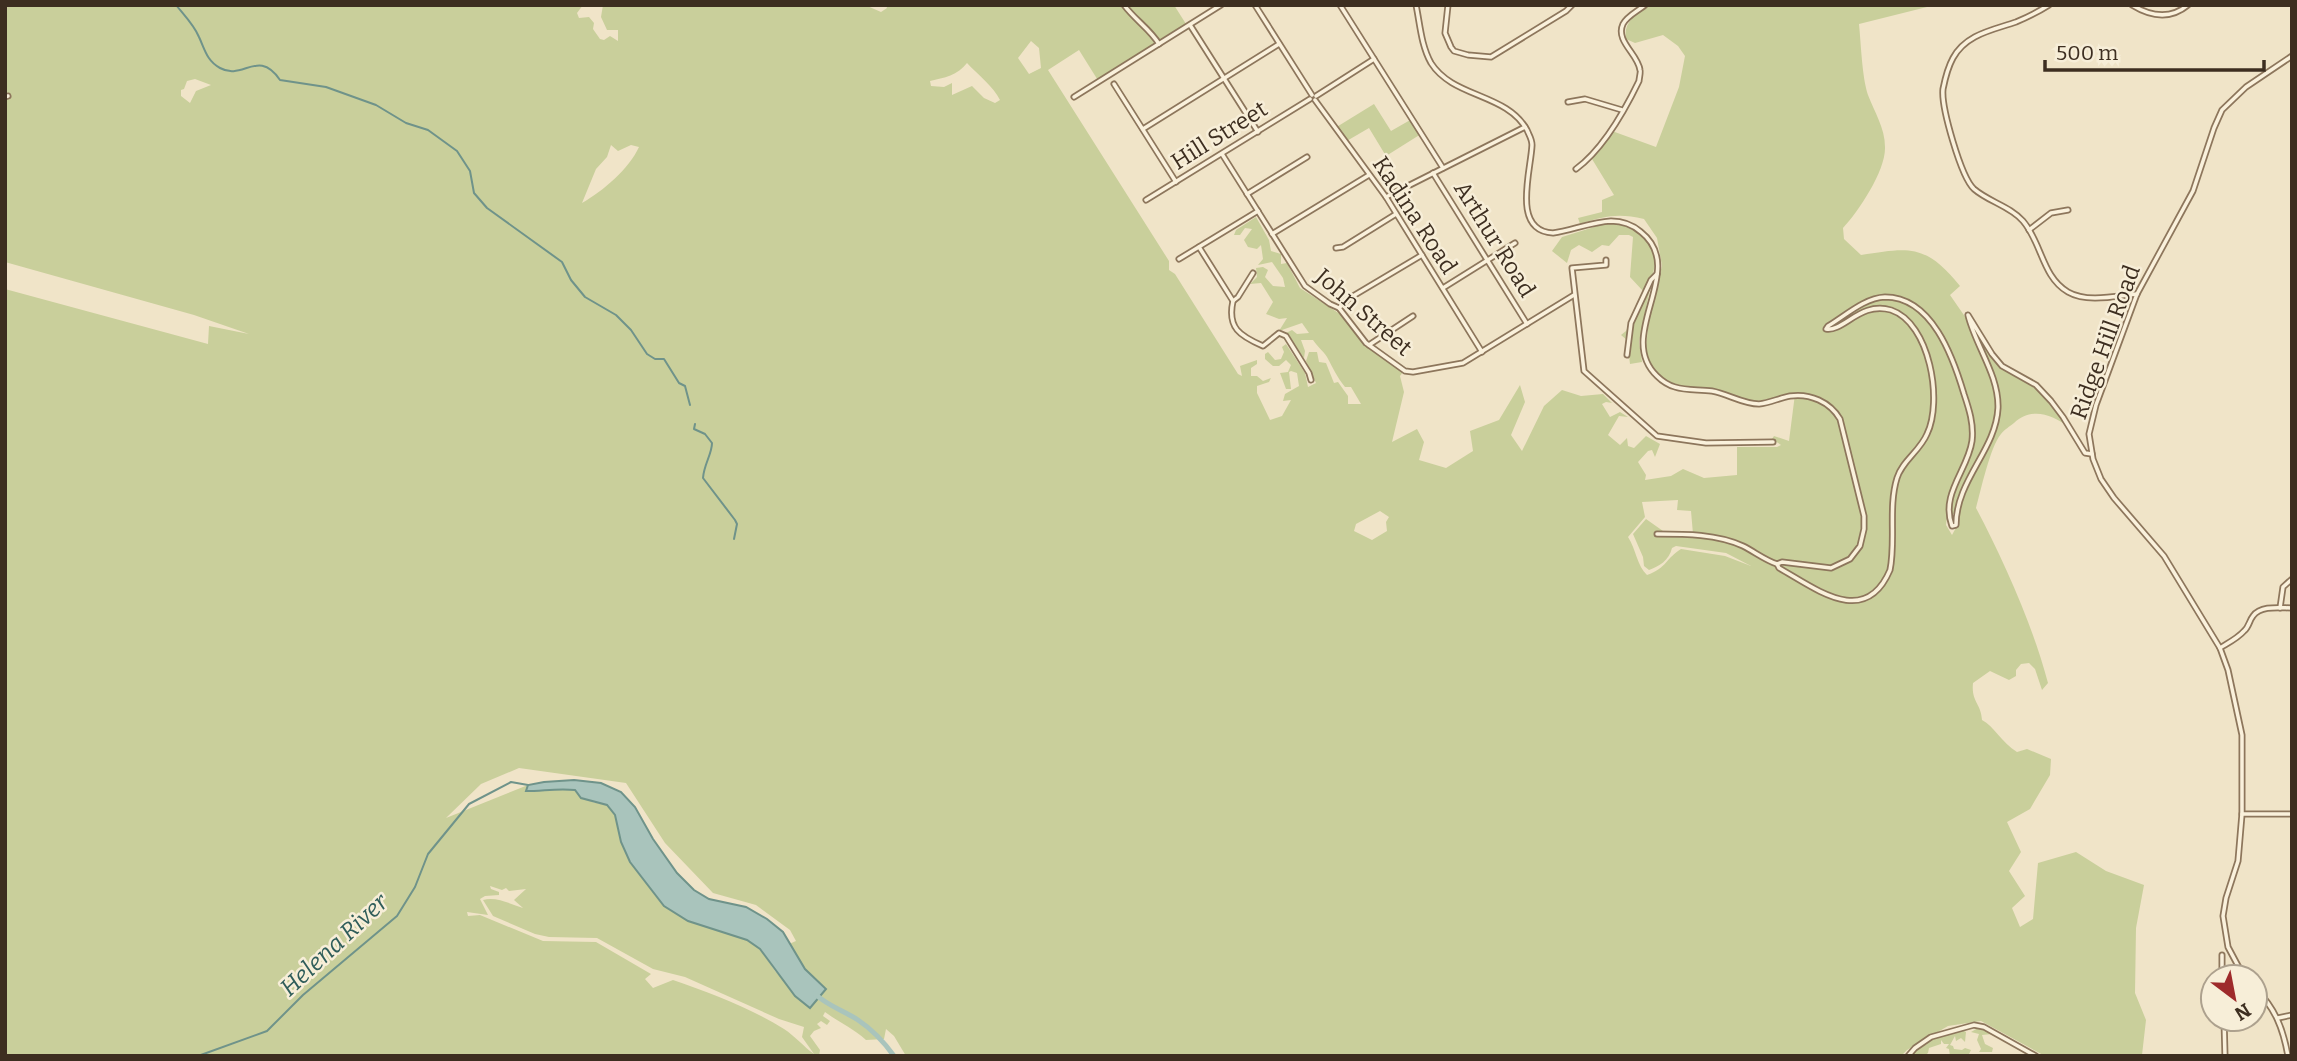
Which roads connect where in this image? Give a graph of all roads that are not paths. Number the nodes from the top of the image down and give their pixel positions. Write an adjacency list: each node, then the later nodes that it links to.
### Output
1 (1124, 5): 13 (street)
2 (1221, 5): 12 (street)
3 (1255, 5): 14 (street, Kadina Road)
4 (1340, 5): 16 (street)
5 (1416, 5): 23 (street)
6 (1448, 5): 7 (street)
7 (1572, 5)
8 (1645, 5): 22 (street)
9 (2049, 5): 39 (street)
10 (2132, 5): 11 (street)
11 (2188, 5)
12 (1189, 25): 13 (street); 17 (street)
13 (1159, 44): 19 (street)
14 (1279, 44): 17 (street); 20 (street, Kadina Road)
15 (2292, 56): 51 (street, Ridge Hill Road)
16 (1374, 59): 20 (street, Hill Street); 28 (street)
17 (1224, 79): 24 (street); 25 (street)
18 (1114, 83): 24 (street)
19 (1074, 97)
20 (1313, 97): 25 (street, Hill Street); 31 (street, Kadina Road)
21 (1568, 102): 22 (street)
22 (1622, 110): 29 (street)
23 (1525, 127): 28 (street); 49 (street)
24 (1143, 129): 32 (street)
25 (1258, 132): 26 (street, Hill Street)
26 (1222, 154): 32 (street, Hill Street); 33 (street, John Street)
27 (1307, 157): 33 (street)
28 (1443, 168): 30 (street)
29 (1576, 169)
30 (1433, 173): 34 (street); 46 (street, Arthur Road)
31 (1369, 175): 34 (street, Kadina Road); 40 (street)
32 (1176, 182): 35 (street, Hill Street)
33 (1247, 194): 37 (street, John Street)
34 (1385, 197): 38 (street, Kadina Road)
35 (1146, 200)
36 (2068, 210): 39 (street)
37 (1258, 211): 40 (street, John Street); 42 (street)
38 (1396, 214): 43 (street); 44 (street, Kadina Road)
39 (2029, 230): 51 (street)
40 (1272, 234): 54 (street, John Street)
41 (1515, 243): 46 (street)
42 (1199, 247): 45 (street); 53 (street)
43 (1336, 248)
44 (1422, 255): 50 (street, Kadina Road); 54 (street)
45 (1179, 259)
46 (1488, 260): 50 (street); 56 (street, Arthur Road)
47 (1606, 260): 52 (street)
48 (1253, 273): 53 (street)
49 (1657, 274): 59 (street); 64 (street)
50 (1443, 288): 58 (street, Kadina Road)
51 (2137, 294): 62 (street, Ridge Hill Road)
52 (1574, 295): 56 (street, John Street); 61 (street)
53 (1233, 301): 60 (street)
54 (1339, 308): 57 (street, John Street)
55 (1413, 316): 57 (street)
56 (1527, 324): 58 (street, John Street)
57 (1368, 345): 58 (street, John Street)
58 (1482, 352)
59 (1627, 355)
60 (1311, 380)
61 (1773, 442)
62 (2092, 454): 64 (street); 68 (street, Ridge Hill Road)
63 (1657, 534): 64 (street)
64 (1777, 564)
65 (2292, 579): 66 (street)
66 (2280, 608): 67 (street); 68 (street)
67 (2292, 608)
68 (2220, 648): 69 (street, Ridge Hill Road)
69 (2242, 814): 70 (street); 73 (street, Ridge Hill Road)
70 (2292, 814)
71 (2222, 955): 72 (street)
72 (2222, 963)
73 (2237, 963)
74 (2269, 1004): 76 (street)
75 (2292, 1015): 76 (street)
76 (2278, 1018): 81 (street)
77 (2224, 1033): 80 (street)
78 (1908, 1056): 79 (street)
79 (2036, 1056)
80 (2225, 1056)
81 (2288, 1056)

